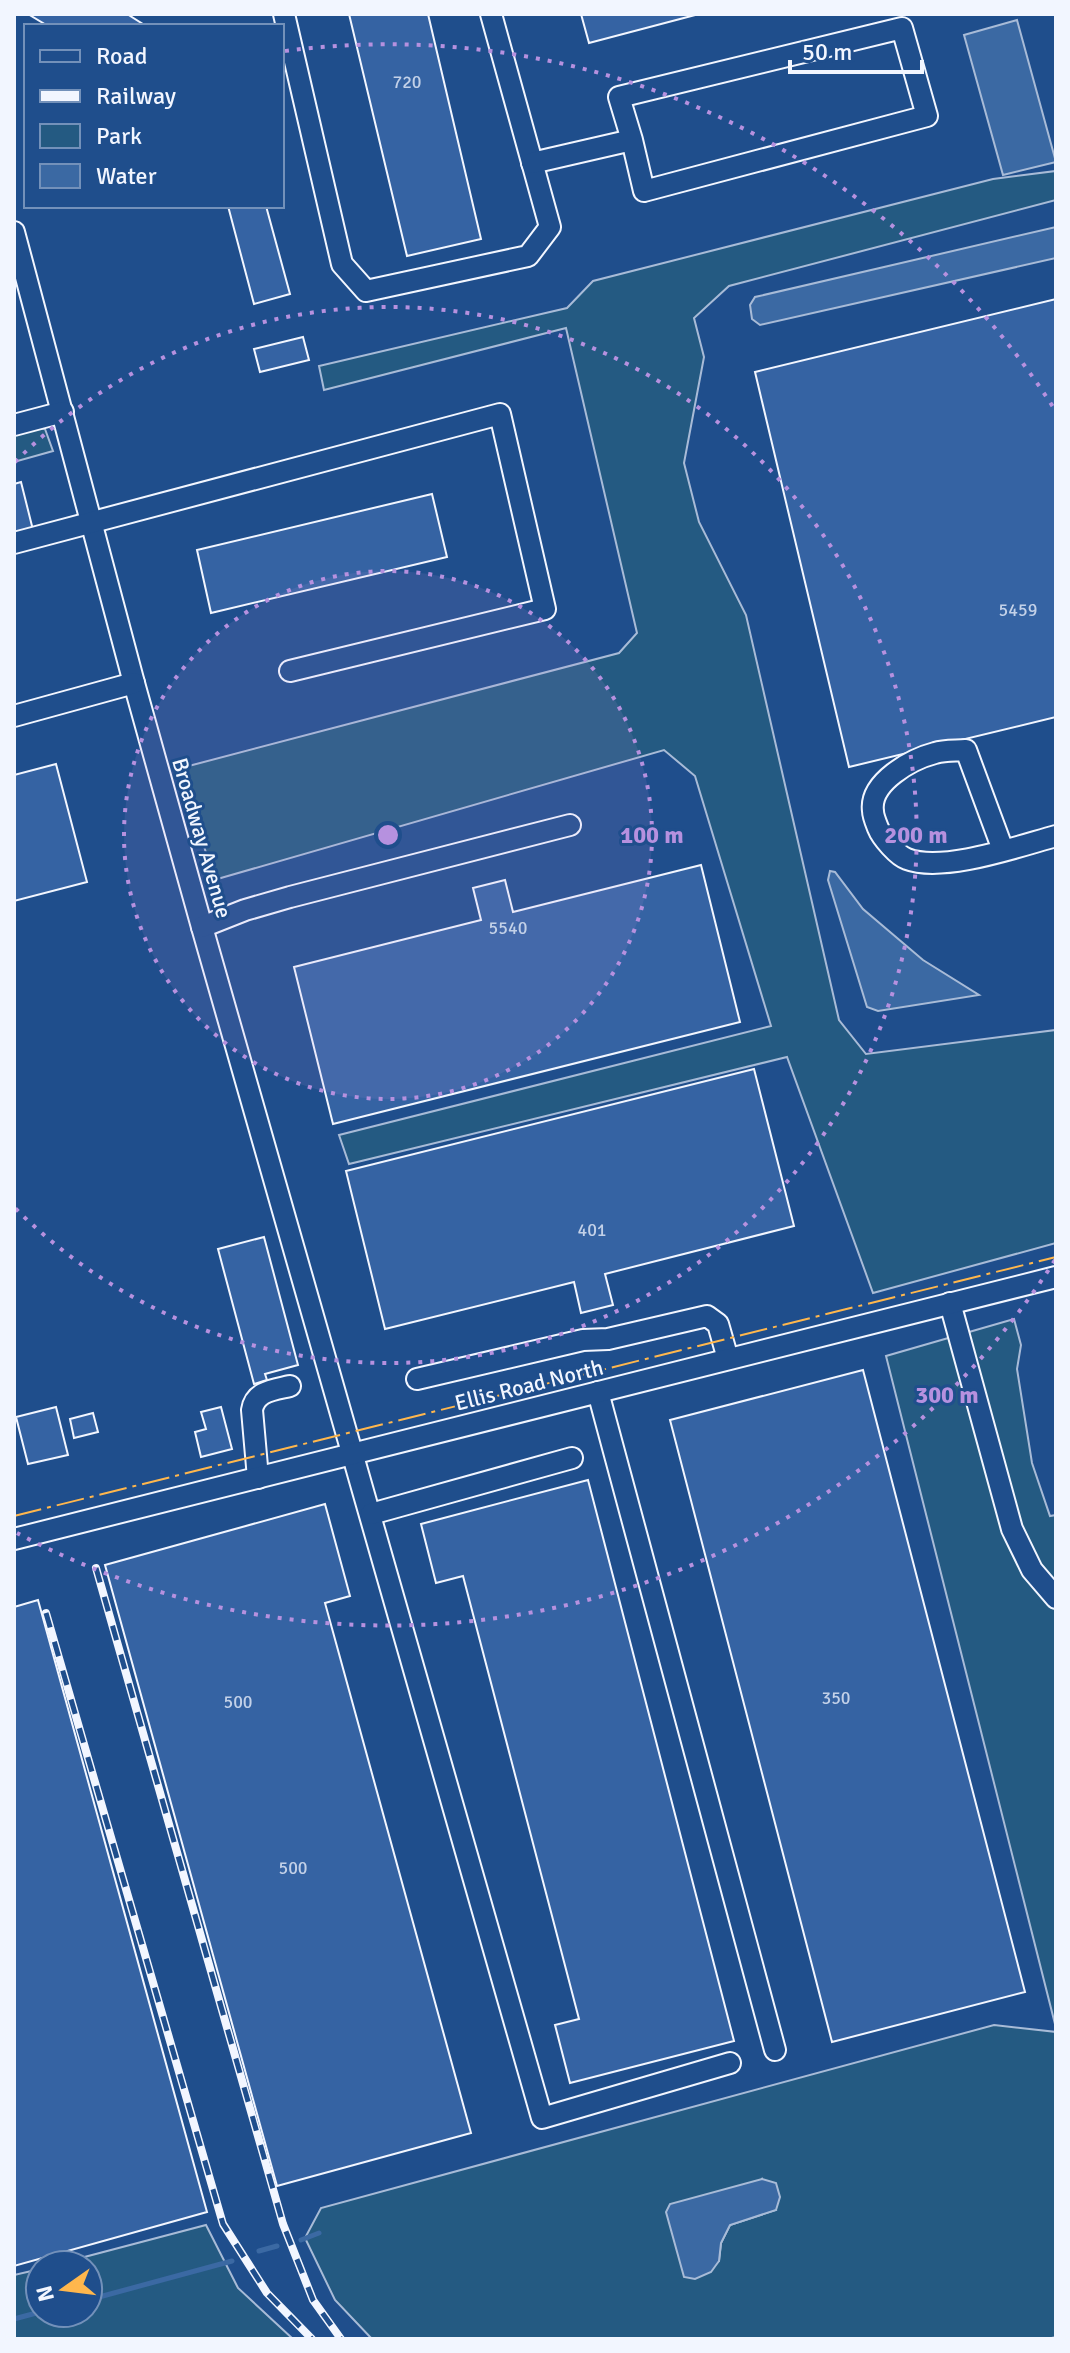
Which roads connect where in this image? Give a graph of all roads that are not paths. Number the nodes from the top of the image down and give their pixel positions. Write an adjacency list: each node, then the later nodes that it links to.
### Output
1 (284, 14): 4 (street)
2 (491, 14): 4 (street)
3 (632, 140): 3 (street); 4 (street)
4 (532, 163)
5 (14, 232): 6 (street, Broadway Avenue)
6 (63, 412): 7 (street); 8 (street, Broadway Avenue)
7 (14, 425)
8 (91, 522): 9 (street); 10 (street); 11 (street, Broadway Avenue)
9 (14, 543)
10 (290, 671)
11 (134, 683): 12 (street); 16 (street, Broadway Avenue)
12 (14, 716)
13 (570, 825): 16 (street)
14 (1056, 836): 15 (street)
15 (1003, 850): 15 (street)
16 (202, 927): 23 (street, Broadway Avenue)
17 (1056, 1277): 18 (street, Ellis Road North)
18 (950, 1303): 19 (street, Ellis Road North); 28 (street)
19 (728, 1359): 20 (street); 22 (street, Ellis Road North)
20 (417, 1379)
21 (290, 1386): 25 (street)
22 (598, 1392): 23 (street, Ellis Road North); 29 (street)
23 (354, 1454): 25 (street, Ellis Road North); 26 (street, Broadway Avenue)
24 (572, 1458): 26 (street)
25 (258, 1478): 27 (street, Ellis Road North)
26 (371, 1514): 30 (street, Broadway Avenue)
27 (14, 1539)
28 (1056, 1598)
29 (775, 2050)
30 (730, 2063)

